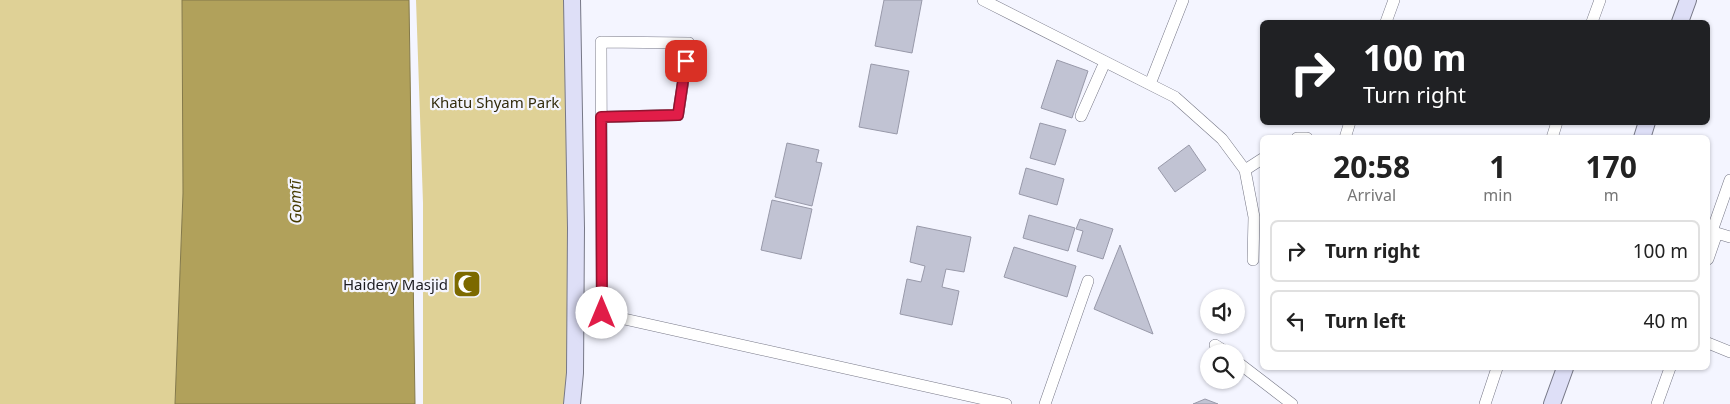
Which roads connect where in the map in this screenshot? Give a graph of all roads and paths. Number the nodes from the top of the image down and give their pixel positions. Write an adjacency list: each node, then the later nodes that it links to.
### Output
1 (572, 0): 22 (street)
2 (983, 0): 10 (street)
3 (1183, 0): 11 (street)
4 (1394, 0): 7 (street)
5 (1600, 0): 8 (street)
6 (1688, 0): 9 (street)
7 (1387, 20)
8 (1593, 20)
9 (1681, 20)
10 (1105, 62): 11 (street); 12 (street)
11 (1150, 84): 15 (street)
12 (1081, 116)
13 (601, 117): 13 (street); 23 (street)
14 (1260, 160): 15 (street)
15 (1245, 170): 20 (street)
16 (1730, 182): 17 (street)
17 (1712, 231): 18 (street); 19 (street)
18 (1730, 237)
19 (1710, 245)
20 (1253, 260)
21 (1088, 281): 32 (street)
22 (575, 308): 23 (street); 30 (street)
23 (602, 313): 31 (street)
24 (1710, 344): 25 (street)
25 (1730, 352)
26 (1245, 368): 33 (street)
27 (1496, 370): 34 (street)
28 (1564, 370): 35 (street)
29 (1669, 370): 36 (street)
30 (572, 404)
31 (1006, 404)
32 (1045, 404)
33 (1292, 404)
34 (1485, 404)
35 (1552, 404)
36 (1657, 404)

